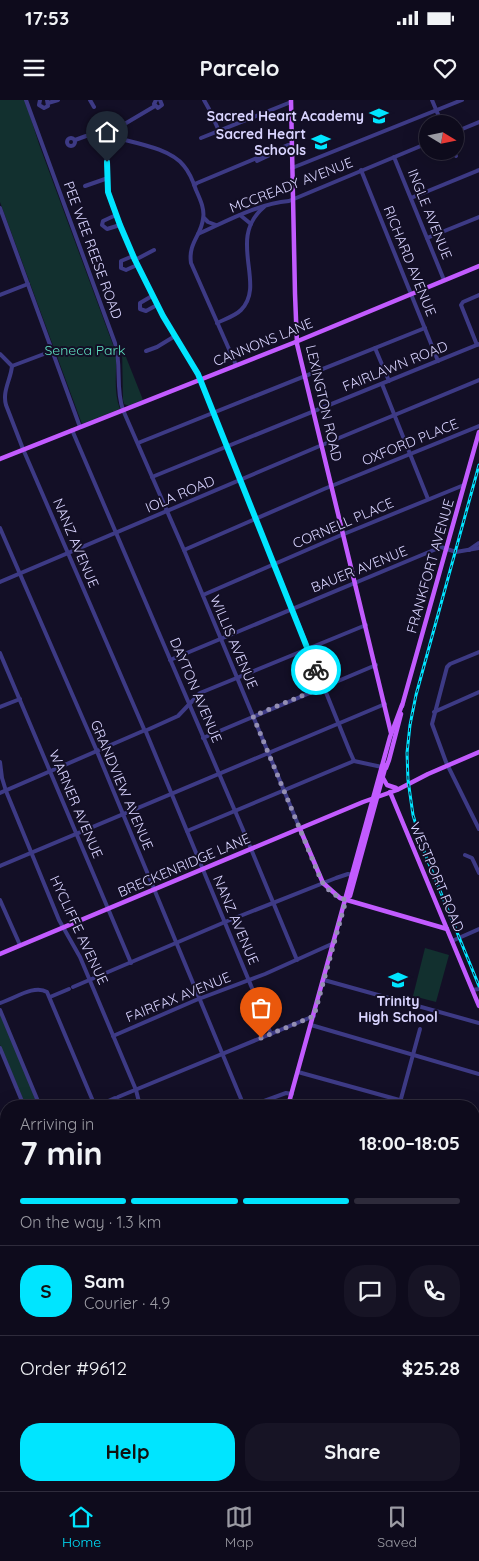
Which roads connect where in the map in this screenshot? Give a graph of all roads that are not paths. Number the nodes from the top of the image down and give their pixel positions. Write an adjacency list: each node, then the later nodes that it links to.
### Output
1 (26, 100): 73 (street, PEE WEE REESE ROAD)
2 (40, 100): 9 (street)
3 (58, 100): 9 (street)
4 (90, 100): 12 (street)
5 (158, 100): 11 (street); 11 (street)
6 (204, 100): 18 (street)
7 (432, 100): 13 (street)
8 (462, 100): 13 (street)
9 (48, 101)
10 (291, 101): 18 (street); 23 (main road, LEXINGTON ROAD)
11 (154, 106): 16 (street)
12 (94, 107)
13 (436, 110): 14 (street); 26 (street)
14 (438, 115)
15 (479, 122): 17 (street)
16 (120, 128): 19 (street); 22 (street)
17 (464, 128)
18 (219, 131): 20 (street)
19 (103, 134): 21 (street); 22 (street); 29 (street)
20 (201, 138)
21 (75, 140)
22 (121, 140): 30 (street)
23 (292, 145): 26 (main road, LEXINGTON ROAD); 30 (street)
24 (419, 147): 25 (street, MCCREADY AVENUE)
25 (394, 157): 27 (street, MCCREADY AVENUE); 32 (street, INGLE AVENUE)
26 (292, 168): 33 (main road, LEXINGTON ROAD)
27 (361, 170): 33 (street, MCCREADY AVENUE); 50 (street, RICHARD AVENUE)
28 (479, 170): 32 (street)
29 (108, 178): 31 (street); 36 (street)
30 (194, 185): 39 (street)
31 (84, 186)
32 (411, 198): 44 (street, INGLE AVENUE)
33 (293, 199): 34 (street, MCCREADY AVENUE); 58 (main road, LEXINGTON ROAD)
34 (265, 206): 37 (street, MCCREADY AVENUE); 40 (street)
35 (0, 208): 49 (street)
36 (116, 215): 41 (street); 41 (street)
37 (240, 215): 40 (street); 42 (street, MCCREADY AVENUE)
38 (479, 217): 44 (street)
39 (204, 218): 42 (street, MCCREADY AVENUE); 43 (street)
40 (251, 224): 55 (street)
41 (120, 225): 46 (street)
42 (218, 225): 43 (street, MCCREADY AVENUE)
43 (197, 235): 55 (street)
44 (427, 238): 48 (street, INGLE AVENUE)
45 (154, 250): 46 (street)
46 (135, 260): 53 (street)
47 (479, 266): 48 (main road, CANNONS LANE)
48 (444, 280): 50 (main road, CANNONS LANE)
49 (28, 284): 52 (street); 61 (street)
50 (411, 294): 56 (street, RICHARD AVENUE); 58 (main road, CANNONS LANE)
51 (479, 295): 59 (street)
52 (0, 296)
53 (152, 296): 54 (street); 54 (street)
54 (157, 305): 57 (street)
55 (217, 322): 65 (street)
56 (425, 328): 60 (street); 64 (street, RICHARD AVENUE)
57 (175, 336): 62 (street); 68 (street)
58 (297, 340): 65 (main road, CANNONS LANE); 67 (main road, LEXINGTON ROAD)
59 (478, 344): 64 (street, FAIRLAWN ROAD)
60 (375, 348): 67 (street); 70 (street)
61 (52, 351): 66 (street); 78 (street)
62 (146, 351)
63 (0, 354): 66 (street)
64 (438, 361): 70 (street, FAIRLAWN ROAD)
65 (236, 365): 68 (main road, CANNONS LANE)
66 (12, 366): 72 (street)
67 (305, 376): 74 (main road, LEXINGTON ROAD); 75 (street)
68 (200, 380): 73 (main road, CANNONS LANE); 75 (street)
69 (479, 380): 76 (street, IOLA ROAD)
70 (389, 381): 71 (street, FAIRLAWN ROAD)
71 (382, 384): 74 (street, FAIRLAWN ROAD); 76 (street)
72 (2, 399): 84 (street, NANZ AVENUE)
73 (123, 410): 78 (main road, CANNONS LANE); 81 (street, WILLIS AVENUE)
74 (314, 412): 82 (main road, LEXINGTON ROAD); 83 (street, FAIRLAWN ROAD)
75 (213, 413): 81 (street); 83 (street)
76 (394, 415): 82 (street, IOLA ROAD); 85 (street)
77 (479, 426): 85 (street, OXFORD PLACE)
78 (80, 427): 79 (main road, CANNONS LANE)
79 (72, 430): 84 (main road, CANNONS LANE); 95 (street, DAYTON AVENUE)
80 (479, 432): 89 (main road, FRANKFORT AVENUE)
81 (138, 443): 87 (street, WILLIS AVENUE)
82 (322, 445): 88 (street, IOLA ROAD); 90 (main road, LEXINGTON ROAD)
83 (227, 447): 87 (street, FAIRLAWN ROAD); 88 (street)
84 (24, 449): 86 (main road, CANNONS LANE); 102 (street, NANZ AVENUE)
85 (410, 454): 90 (street, OXFORD PLACE); 91 (street)
86 (0, 459)
87 (152, 477): 92 (street, WILLIS AVENUE)
88 (240, 480): 92 (street, IOLA ROAD); 93 (street)
89 (464, 485): 91 (street, CORNELL PLACE); 99 (main road, FRANKFORT AVENUE)
90 (332, 486): 93 (street, OXFORD PLACE); 96 (main road, LEXINGTON ROAD)
91 (428, 499): 96 (street, CORNELL PLACE)
92 (167, 512): 95 (street, IOLA ROAD); 100 (street, WILLIS AVENUE)
93 (256, 519): 100 (street, OXFORD PLACE); 103 (street)
94 (0, 528): 104 (street, GRANDVIEW AVENUE)
95 (116, 534): 102 (street, IOLA ROAD); 114 (street, DAYTON AVENUE)
96 (344, 534): 103 (street, CORNELL PLACE); 106 (main road, LEXINGTON ROAD)
97 (479, 543): 101 (street)
98 (479, 548): 101 (street, BAUER AVENUE)
99 (446, 549): 101 (street, BAUER AVENUE); 106 (street, BAUER AVENUE); 123 (main road, FRANKFORT AVENUE)
100 (184, 550): 107 (street, WILLIS AVENUE)
101 (469, 550)
102 (68, 554): 104 (street, IOLA ROAD); 131 (street, NANZ AVENUE)
103 (274, 564): 107 (street, CORNELL PLACE); 108 (street)
104 (20, 574): 105 (street, IOLA ROAD); 134 (street, GRANDVIEW AVENUE)
105 (0, 582)
106 (356, 582): 108 (street, BAUER AVENUE); 109 (main road, LEXINGTON ROAD)
107 (203, 595): 110 (street, WILLIS AVENUE)
108 (291, 609): 110 (street, BAUER AVENUE); 111 (street)
109 (366, 625): 111 (street); 115 (main road, LEXINGTON ROAD)
110 (221, 638): 114 (street, BAUER AVENUE); 116 (street, WILLIS AVENUE)
111 (307, 648): 116 (street); 117 (street)
112 (479, 652): 120 (street)
113 (0, 653): 119 (street, WARNER AVENUE)
114 (170, 660): 121 (street, DAYTON AVENUE)
115 (376, 665): 117 (street); 122 (main road, LEXINGTON ROAD)
116 (237, 678): 121 (street); 128 (street, WILLIS AVENUE)
117 (323, 687): 128 (street); 130 (street)
118 (479, 692): 125 (street)
119 (20, 699): 124 (street); 141 (street, WARNER AVENUE)
120 (437, 702): 125 (street); 126 (street)
121 (189, 703): 131 (street); 133 (street, DAYTON AVENUE)
122 (386, 704): 129 (main road, LEXINGTON ROAD); 130 (street); 132 (main road, LEXINGTON ROAD)
123 (402, 705): 127 (main road, FRANKFORT AVENUE); 140 (main road, FRANKFORT AVENUE)
124 (0, 707)
125 (442, 708): 126 (street)
126 (434, 712): 139 (street)
127 (398, 714): 129 (main road); 132 (main road, FRANKFORT AVENUE)
128 (253, 716): 133 (street); 136 (street, WILLIS AVENUE)
129 (390, 716): 132 (main road, LEXINGTON ROAD)
130 (339, 724): 136 (street); 137 (street)
131 (145, 730): 134 (street); 148 (street, NANZ AVENUE)
132 (392, 731): 140 (main road, LEXINGTON ROAD)
133 (203, 738): 142 (street, DAYTON AVENUE)
134 (97, 752): 141 (street); 151 (street, GRANDVIEW AVENUE)
135 (479, 752): 139 (main road, BRECKENRIDGE LANE)
136 (269, 753): 142 (street); 144 (street, WILLIS AVENUE)
137 (354, 761): 140 (street); 144 (street)
138 (0, 762): 146 (street, HYCLIFFE AVENUE)
139 (448, 765): 145 (main road, BRECKENRIDGE LANE); 153 (street)
140 (384, 767): 143 (main road); 149 (main road)
141 (51, 771): 146 (street); 155 (street, WARNER AVENUE)
142 (219, 774): 148 (street); 150 (street, DAYTON AVENUE)
143 (383, 778): 145 (main road); 149 (main road)
144 (284, 790): 150 (street); 152 (street, WILLIS AVENUE)
145 (394, 790): 149 (main road, BRECKENRIDGE LANE); 171 (main road, WESTPORT ROAD)
146 (6, 791): 147 (street); 157 (street, HYCLIFFE AVENUE)
147 (0, 793)
148 (171, 794): 151 (street); 154 (street, NANZ AVENUE)
149 (376, 798): 152 (main road, BRECKENRIDGE LANE); 162 (main road); 166 (main road)
150 (235, 811): 154 (street); 156 (street, DAYTON AVENUE)
151 (123, 815): 155 (street); 164 (street, GRANDVIEW AVENUE)
152 (300, 828): 156 (main road, BRECKENRIDGE LANE); 163 (main road, WILLIS AVENUE)
153 (479, 829)
154 (187, 832): 160 (street, NANZ AVENUE)
155 (77, 834): 157 (street); 168 (street, WARNER AVENUE)
156 (251, 849): 160 (main road, BRECKENRIDGE LANE); 167 (street, DAYTON AVENUE)
157 (32, 853): 159 (street); 170 (street, HYCLIFFE AVENUE)
158 (465, 855): 161 (street)
159 (0, 866)
160 (203, 869): 164 (main road, BRECKENRIDGE LANE); 169 (street, NANZ AVENUE)
161 (479, 872)
162 (352, 875): 163 (street); 166 (main road)
163 (323, 883): 166 (main road, WILLIS AVENUE); 167 (street)
164 (154, 889): 168 (main road, BRECKENRIDGE LANE); 174 (street, GRANDVIEW AVENUE)
165 (0, 900): 176 (street)
166 (346, 900): 171 (main road); 175 (main road)
167 (274, 904): 169 (street); 178 (street, DAYTON AVENUE)
168 (108, 908): 170 (main road, BRECKENRIDGE LANE); 179 (street, WARNER AVENUE)
169 (225, 922): 174 (street); 180 (street, NANZ AVENUE)
170 (64, 927): 176 (main road, BRECKENRIDGE LANE); 182 (street, HYCLIFFE AVENUE)
171 (446, 928): 173 (main road, WESTPORT ROAD)
172 (479, 929): 173 (street)
173 (452, 941): 184 (main road, WESTPORT ROAD)
174 (177, 943): 179 (street); 186 (street, GRANDVIEW AVENUE)
175 (334, 943): 178 (street, FAIRFAX AVENUE); 181 (main road)
176 (20, 945): 177 (main road, BRECKENRIDGE LANE)
177 (0, 954)
178 (298, 960): 180 (street, FAIRFAX AVENUE)
179 (131, 963): 182 (street)
180 (249, 980): 186 (street, FAIRFAX AVENUE); 194 (street, NANZ AVENUE)
181 (324, 980): 190 (main road); 191 (street)
182 (90, 981): 185 (street); 195 (street, HYCLIFFE AVENUE)
183 (479, 989): 184 (street)
184 (472, 990): 188 (main road, WESTPORT ROAD)
185 (50, 997): 187 (street); 205 (street)
186 (200, 999): 195 (street, FAIRFAX AVENUE); 197 (street, GRANDVIEW AVENUE)
187 (0, 1003)
188 (479, 1006)
189 (0, 1010): 204 (street)
190 (314, 1016): 192 (main road); 194 (street)
191 (479, 1023)
192 (311, 1026): 198 (street); 199 (main road)
193 (420, 1029): 198 (street)
194 (271, 1034): 197 (street)
195 (113, 1036): 201 (street, HYCLIFFE AVENUE)
196 (0, 1048): 203 (street)
197 (223, 1054): 201 (street); 208 (street, GRANDVIEW AVENUE)
198 (414, 1055): 200 (street); 212 (street)
199 (298, 1072): 202 (main road); 211 (street)
200 (479, 1074)
201 (136, 1090): 206 (street); 207 (street, HYCLIFFE AVENUE)
202 (292, 1094): 209 (street); 210 (main road)
203 (22, 1100)
204 (38, 1100)
205 (93, 1100)
206 (111, 1100)
207 (138, 1100)
208 (242, 1100)
209 (267, 1100)
210 (290, 1100)
211 (397, 1100)
212 (401, 1100)

